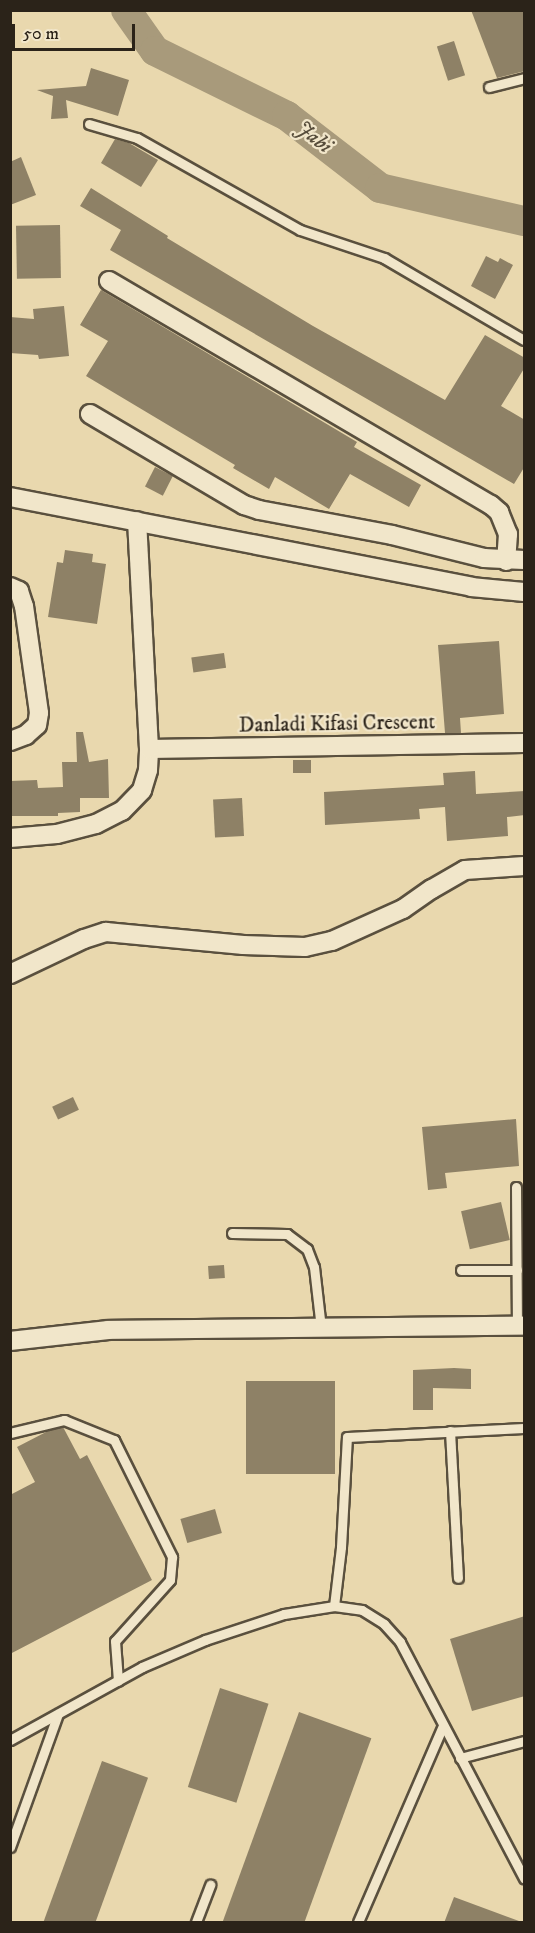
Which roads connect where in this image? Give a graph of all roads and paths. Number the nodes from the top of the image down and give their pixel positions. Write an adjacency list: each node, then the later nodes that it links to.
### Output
1 (525, 78): 2 (lane)
2 (489, 87)
3 (89, 124): 5 (lane)
4 (109, 280): 10 (street)
5 (525, 340)
6 (90, 414): 9 (street)
7 (10, 497): 8 (street)
8 (137, 521): 11 (street); 16 (street)
9 (392, 535): 10 (street); 11 (street)
10 (515, 560)
11 (385, 568): 13 (street)
12 (10, 587): 14 (street)
13 (525, 592)
14 (10, 741)
15 (525, 743): 16 (street, Danladi Kifasi Crescent)
16 (149, 749): 17 (street)
17 (10, 838)
18 (525, 866): 19 (street)
19 (10, 974)
20 (516, 1187): 23 (lane)
21 (232, 1233): 25 (lane)
22 (460, 1270): 23 (lane)
23 (517, 1270): 24 (lane)
24 (521, 1326): 25 (street)
25 (321, 1328): 26 (street)
26 (10, 1341)
27 (525, 1428): 28 (lane)
28 (450, 1431): 30 (lane); 31 (lane)
29 (10, 1433): 32 (lane)
30 (458, 1578)
31 (334, 1606): 32 (lane); 34 (lane)
32 (118, 1681): 33 (lane)
33 (58, 1714): 35 (lane); 38 (lane)
34 (443, 1726): 37 (lane); 42 (lane)
35 (10, 1740)
36 (525, 1741): 37 (lane)
37 (460, 1758): 39 (lane)
38 (10, 1847)
39 (525, 1878)
40 (210, 1885): 41 (lane)
41 (196, 1923)
42 (358, 1923)

